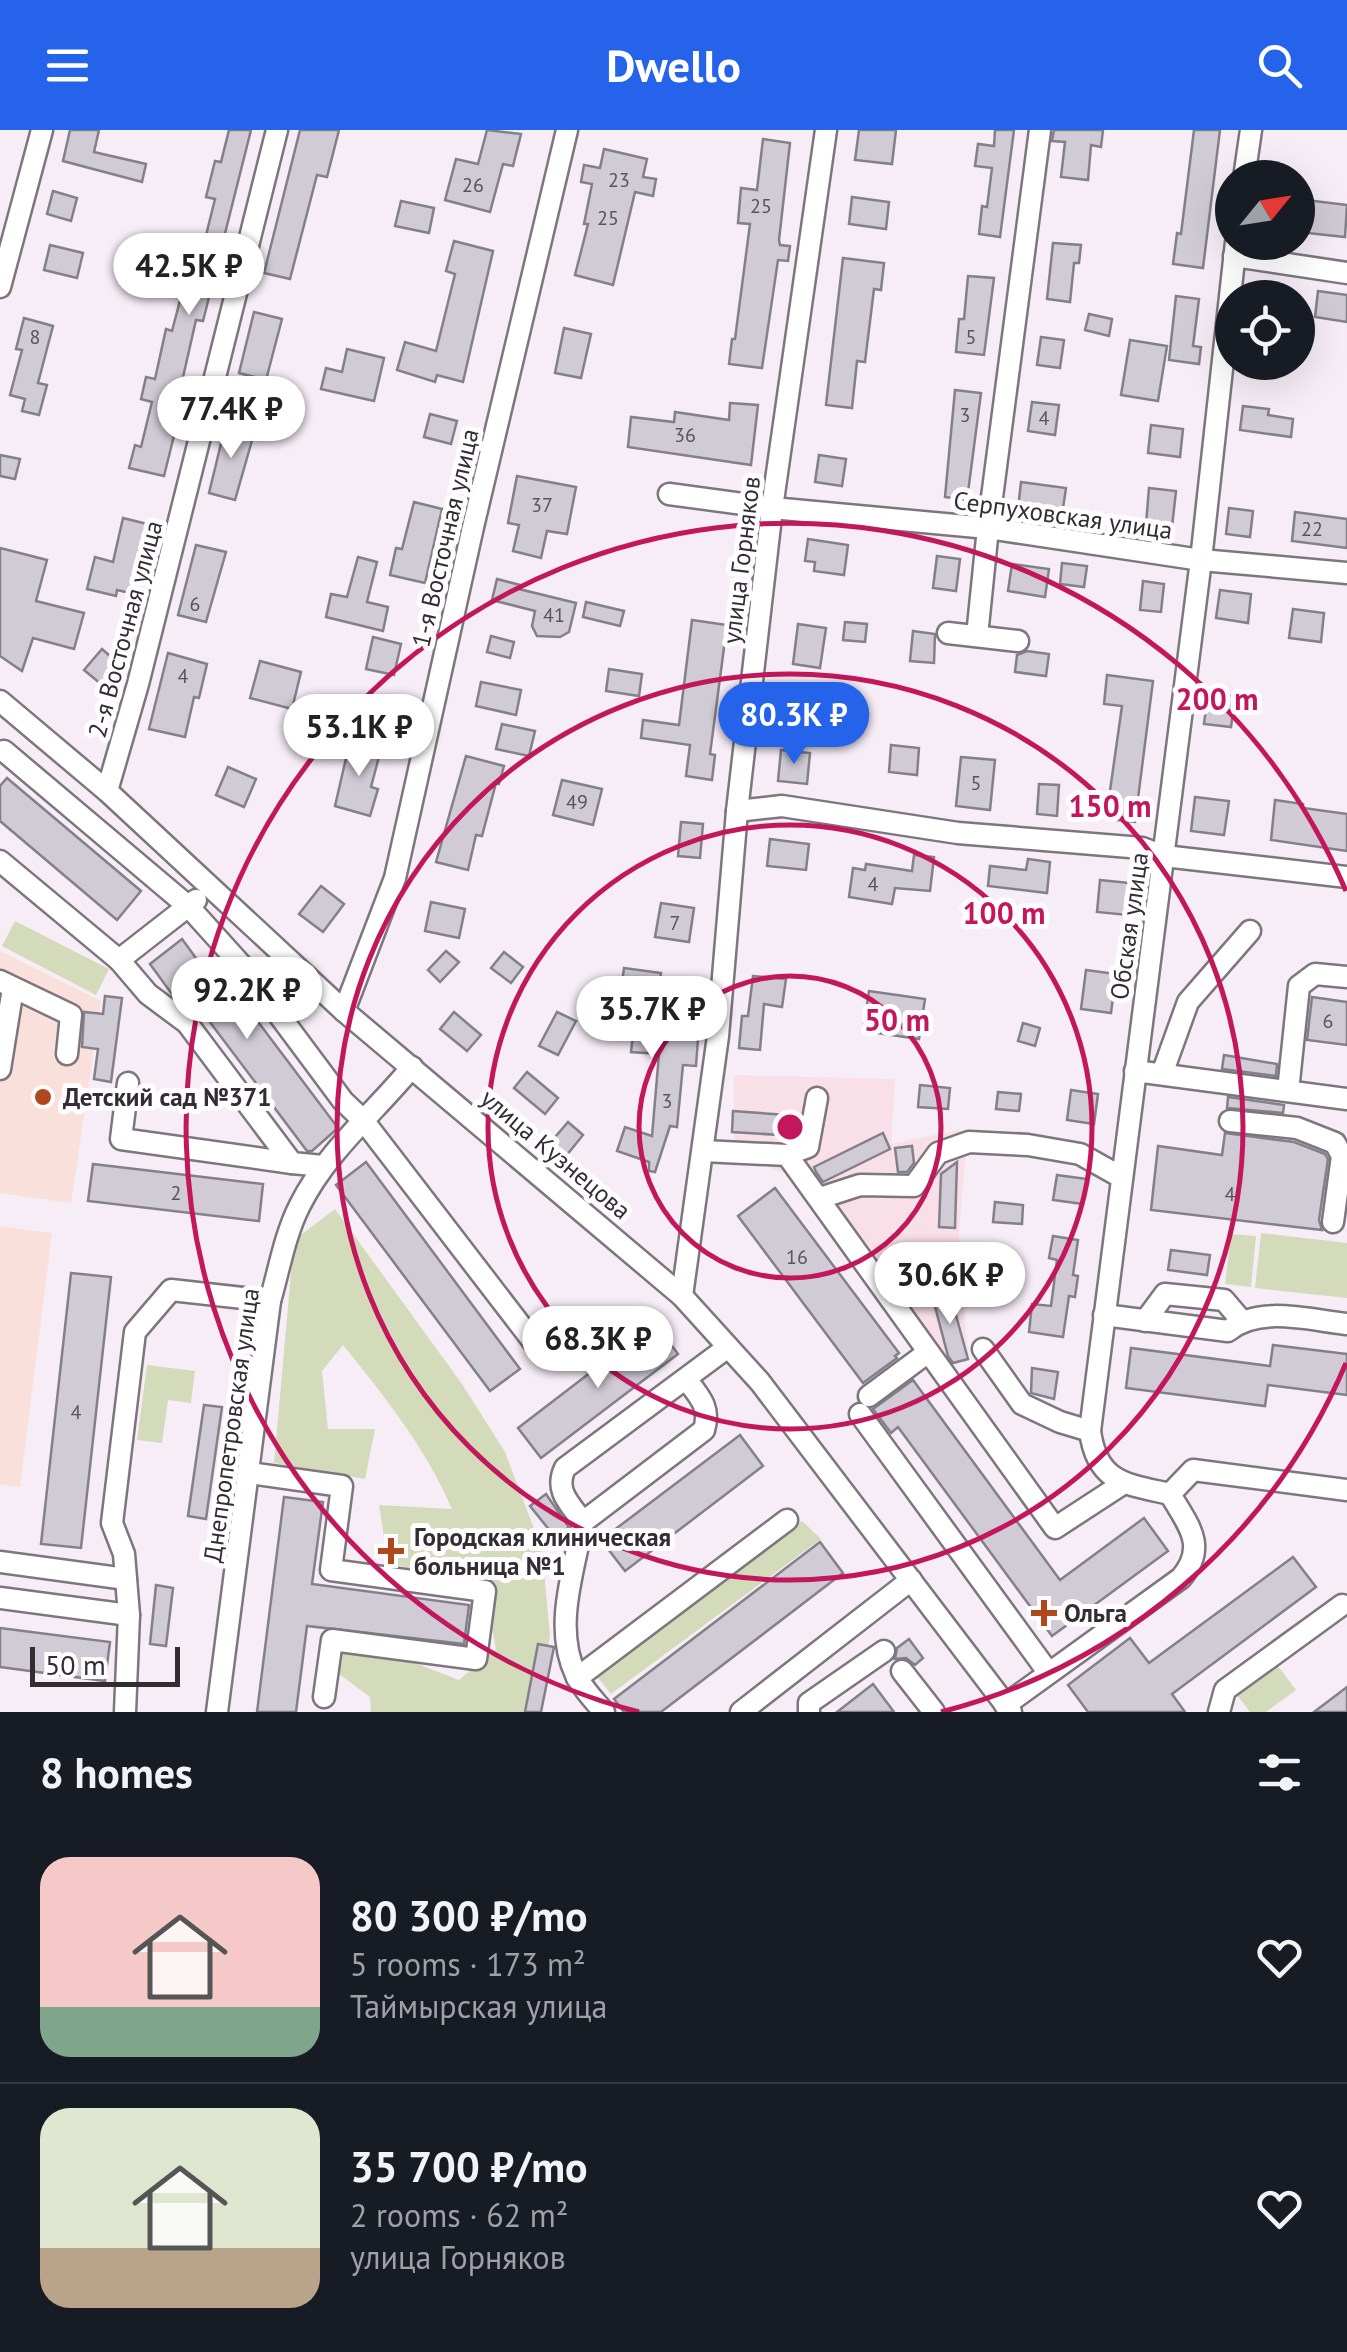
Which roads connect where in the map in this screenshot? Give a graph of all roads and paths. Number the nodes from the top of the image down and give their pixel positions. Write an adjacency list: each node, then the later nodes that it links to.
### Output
1 (42, 130): 11 (street)
2 (277, 130): 23 (street, 2-я Восточная улица)
3 (566, 130): 34 (street, 1-я Восточная улица)
4 (826, 130): 13 (street, улица Горняков)
5 (1040, 130): 14 (street)
6 (1251, 130): 7 (street)
7 (1247, 160)
8 (1234, 260): 15 (street, Обская улица)
9 (1286, 260): 10 (street)
10 (1347, 273)
11 (0, 287)
12 (670, 494): 13 (street, Серпуховская улица)
13 (772, 508): 14 (street, Серпуховская улица); 24 (street, улица Горняков)
14 (988, 528): 15 (street, Серпуховская улица); 18 (street)
15 (1202, 560): 16 (street, Серпуховская улица); 25 (street, Обская улица)
16 (1347, 574)
17 (948, 633): 18 (street)
18 (977, 636): 19 (street)
19 (1018, 642)
20 (0, 700): 21 (street, улица Кузнецова)
21 (28, 724): 22 (street); 23 (street, улица Кузнецова)
22 (2, 753): 29 (street)
23 (107, 791): 28 (street, улица Кузнецова)
24 (737, 811): 25 (street); 47 (street, улица Горняков)
25 (1164, 856): 27 (street); 38 (street, Обская улица)
26 (0, 861): 31 (street)
27 (1347, 878)
28 (210, 885): 29 (street); 34 (street, улица Кузнецова)
29 (189, 907): 31 (street); 44 (street)
30 (1250, 930): 39 (street)
31 (119, 960): 49 (street)
32 (1347, 977): 41 (street)
33 (6, 984): 35 (street); 37 (street)
34 (344, 1011): 36 (street, улица Кузнецова)
35 (66, 1054)
36 (412, 1067): 44 (street, Днепропетровская улица); 54 (street, улица Кузнецова)
37 (0, 1069)
38 (1134, 1071): 39 (street); 51 (street, Обская улица)
39 (1162, 1074): 41 (street)
40 (128, 1083): 49 (street)
41 (1294, 1092): 43 (street); 46 (street)
42 (817, 1098): 48 (street)
43 (1347, 1099)
44 (363, 1120): 50 (street, Днепропетровская улица); 60 (street)
45 (1230, 1121): 46 (street)
46 (1297, 1128): 53 (street)
47 (703, 1151): 48 (street); 54 (street, улица Горняков)
48 (787, 1155): 52 (street)
49 (292, 1163): 50 (street)
50 (323, 1166): 55 (street, Днепропетровская улица)
51 (1121, 1177): 52 (street); 56 (street, Обская улица)
52 (820, 1198): 63 (street)
53 (1334, 1222)
54 (682, 1296): 61 (street, улица Кузнецова)
55 (270, 1301): 66 (street, Днепропетровская улица); 73 (street)
56 (1104, 1316): 58 (street); 65 (street, Обская улица)
57 (1241, 1320): 58 (street); 58 (street); 59 (street)
58 (1145, 1321)
59 (1347, 1324)
60 (535, 1344)
61 (728, 1347): 64 (street); 74 (street, улица Кузнецова)
62 (983, 1349): 65 (street)
63 (928, 1354): 67 (street); 80 (street)
64 (686, 1378): 71 (street); 71 (street)
65 (1090, 1431): 67 (street)
66 (250, 1474): 83 (street); 87 (street, Днепропетровская улица)
67 (1124, 1484): 69 (street)
68 (1347, 1490): 69 (street)
69 (1170, 1494): 80 (street)
70 (787, 1520): 82 (street)
71 (584, 1522): 82 (street)
72 (0, 1562): 73 (street)
73 (126, 1579): 77 (street)
74 (911, 1580): 81 (street); 85 (street, улица Кузнецова)
75 (0, 1598): 77 (street)
76 (1342, 1606): 91 (street)
77 (129, 1615): 86 (street)
78 (884, 1651): 84 (street)
79 (902, 1671): 90 (street)
80 (1048, 1672): 85 (street)
81 (787, 1676): 84 (street); 89 (street)
82 (577, 1678): 88 (street)
83 (323, 1707)
84 (811, 1709)
85 (1006, 1709)
86 (125, 1712)
87 (217, 1712)
88 (604, 1712)
89 (742, 1712)
90 (934, 1712)
91 (1218, 1712)

